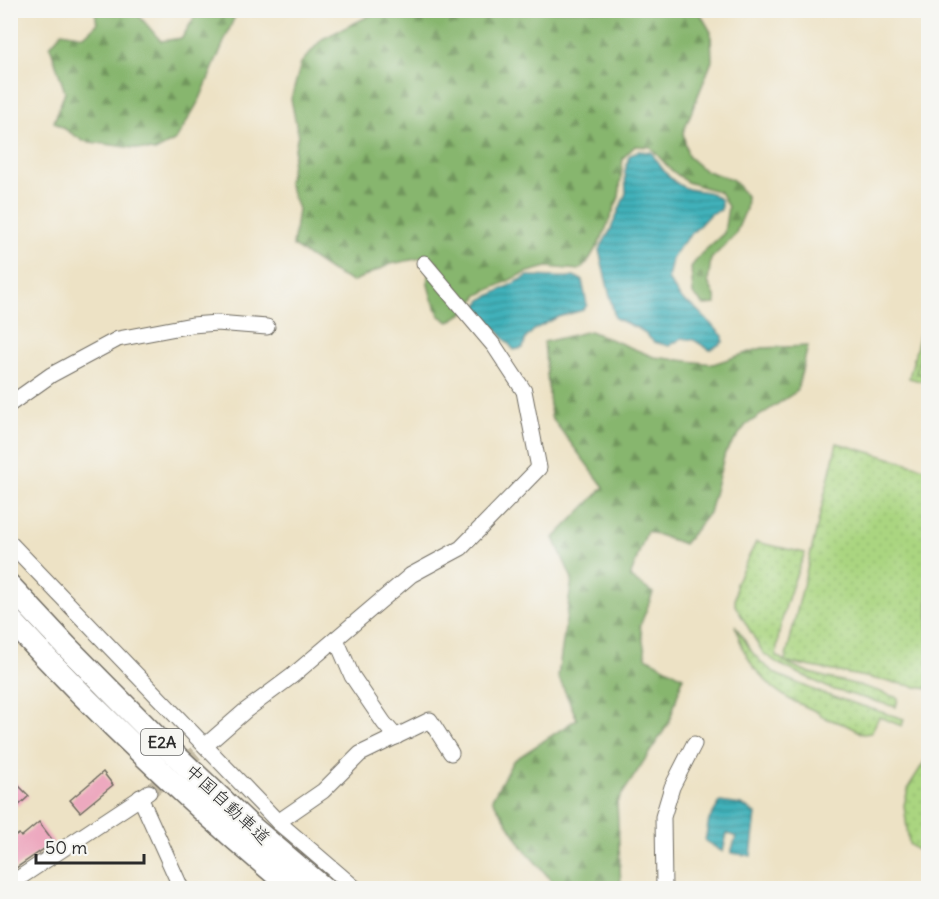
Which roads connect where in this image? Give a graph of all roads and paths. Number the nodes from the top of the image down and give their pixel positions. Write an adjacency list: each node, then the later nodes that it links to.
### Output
1 (424, 263): 7 (street)
2 (267, 327): 3 (street)
3 (10, 404)
4 (10, 543): 10 (street)
5 (10, 586): 16 (highway, 中国自動車道 / E2A)
6 (10, 619): 15 (highway, 中国自動車道 / E2A)
7 (336, 639): 8 (street); 10 (street)
8 (396, 737): 11 (street); 12 (street)
9 (694, 744): 18 (street)
10 (205, 746): 12 (street)
11 (451, 753)
12 (278, 822): 17 (street)
13 (10, 884): 14 (street)
14 (182, 888)
15 (292, 888)
16 (323, 888)
17 (354, 888)
18 (664, 888)

